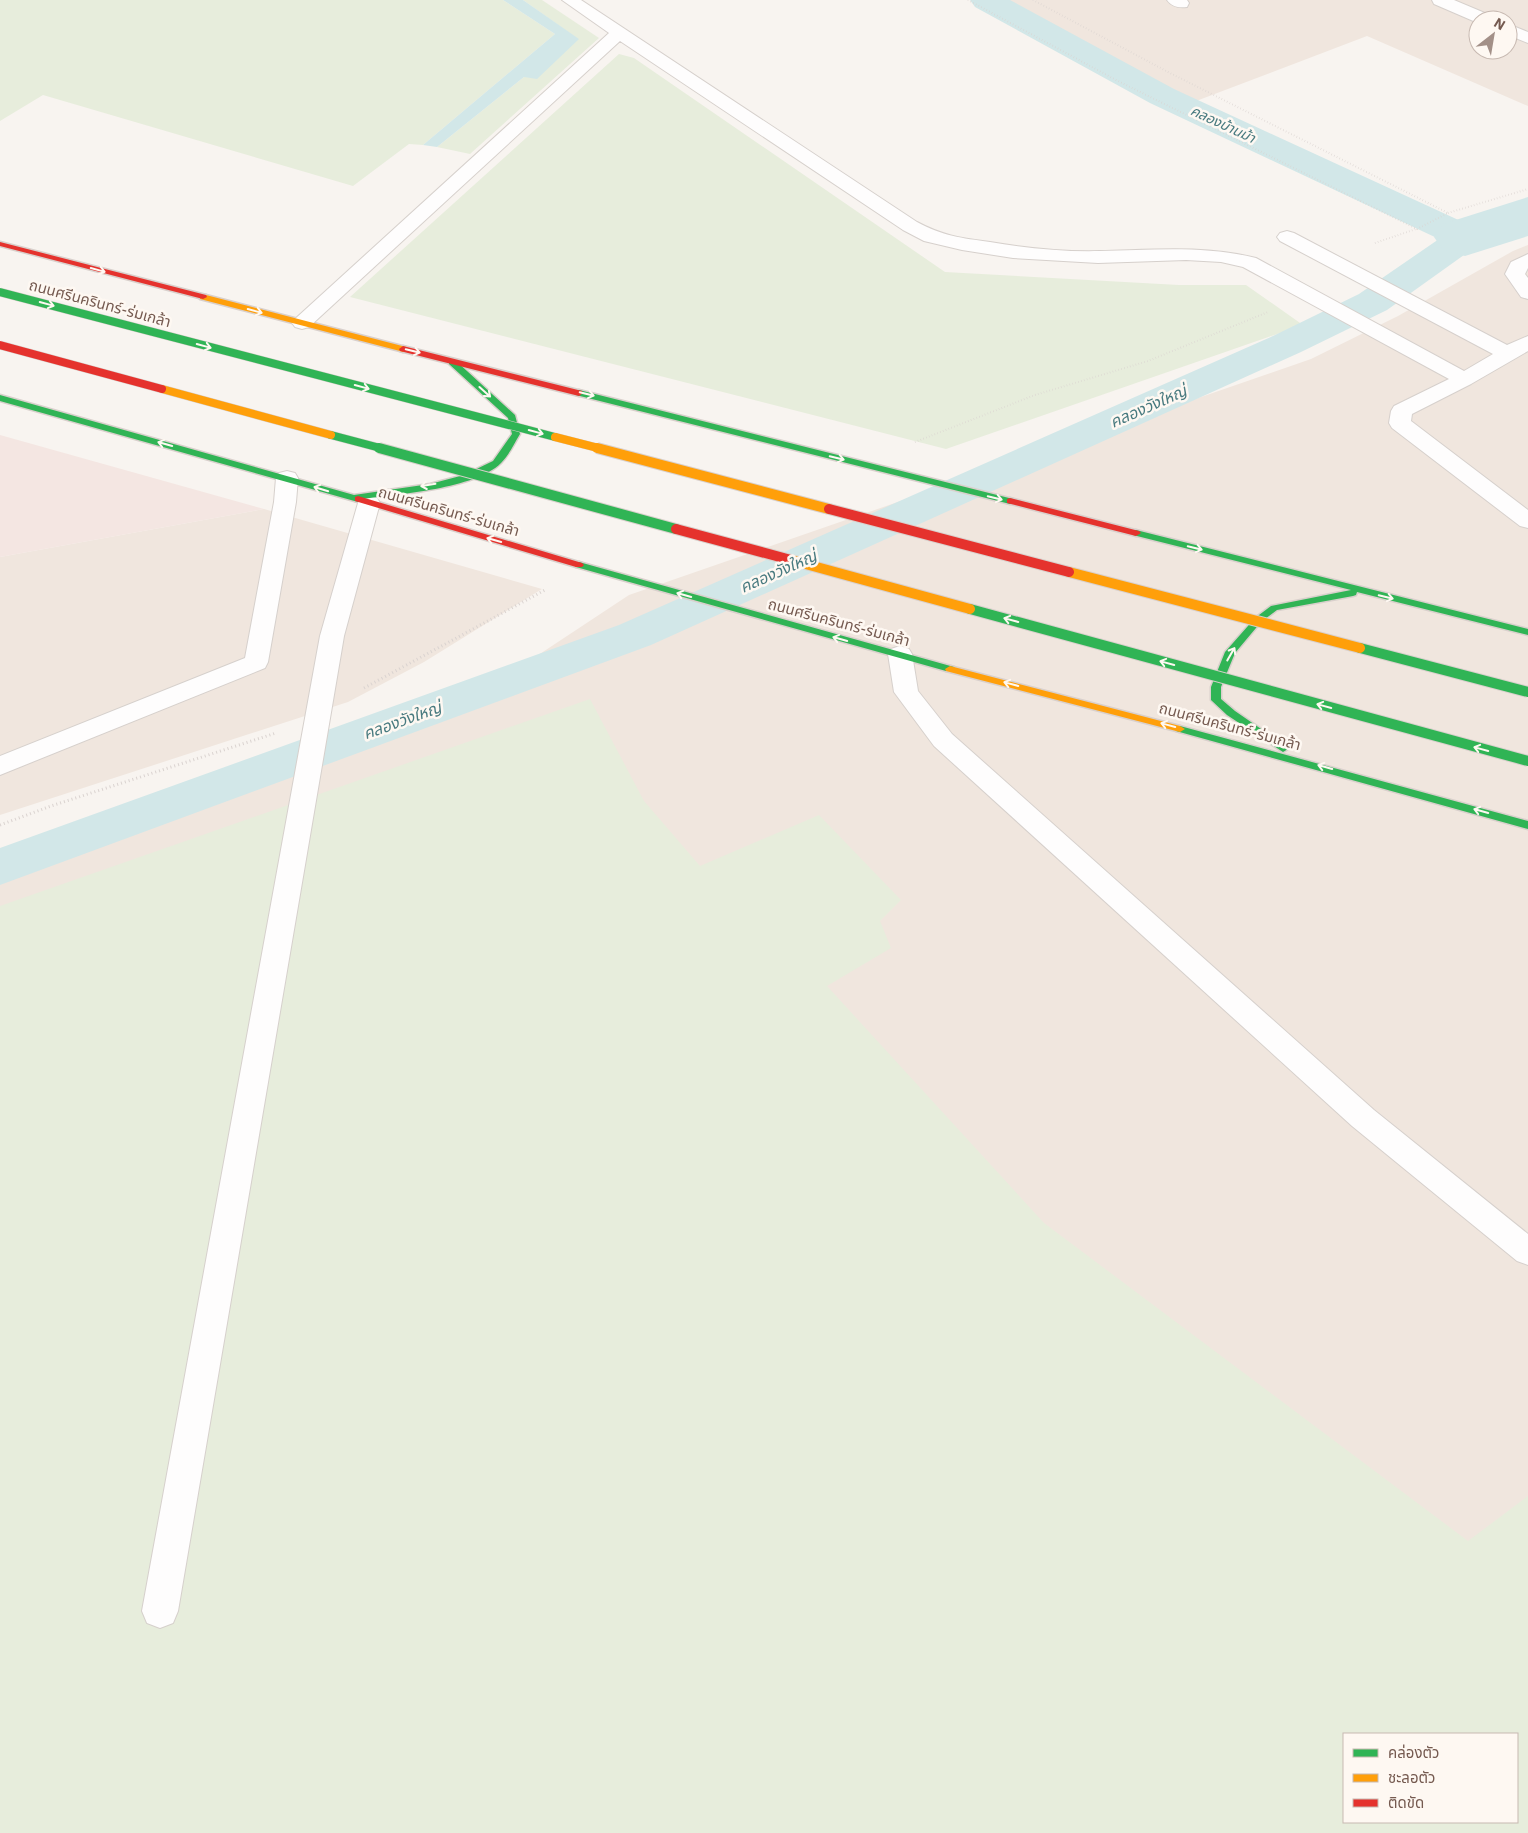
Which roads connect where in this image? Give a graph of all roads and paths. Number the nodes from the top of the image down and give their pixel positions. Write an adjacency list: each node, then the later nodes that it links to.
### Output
1 (570, 0): 6 (street)
2 (968, 0): 8 (path)
3 (1033, 0): 8 (path)
4 (1440, 0): 5 (street)
5 (1468, 12)
6 (619, 33): 14 (street); 19 (street)
7 (1528, 189): 8 (path)
8 (1448, 213)
9 (1287, 237): 17 (street)
10 (0, 244): 14 (main road, ถนนศรีนครินทร์-ร่มเกล้า, one-way to 14)
11 (1528, 260): 13 (street)
12 (0, 292): 27 (main road, ถนนศรีนครินทร์-ร่มเกล้า, one-way to 27, bridge)
13 (1528, 293)
14 (302, 323): 18 (main road, ถนนศรีนครินทร์-ร่มเกล้า, one-way to 18)
15 (1528, 342): 17 (street)
16 (0, 345): 29 (main road, one-way to 16, bridge)
17 (1508, 354): 19 (street)
18 (449, 359): 22 (main road, one-way to 22); 24 (main road, ถนนศรีนครินทร์-ร่มเกล้า, one-way to 24)
19 (1464, 380): 23 (street)
20 (0, 398): 21 (main road, ถนนศรีนครินทร์-ร่มเกล้า, one-way to 20)
21 (287, 478): 22 (main road, ถนนศรีนครินทร์-ร่มเกล้า, one-way to 21); 30 (street)
22 (360, 501): 26 (main road, ถนนศรีนครินทร์-ร่มเกล้า, one-way to 22); 33 (street)
23 (1528, 521)
24 (1361, 591): 25 (main road, ถนนศรีนครินทร์-ร่มเกล้า, one-way to 25); 28 (main road, one-way to 24)
25 (1528, 632)
26 (893, 653): 28 (main road, ถนนศรีนครินทร์-ร่มเกล้า, one-way to 26); 32 (street)
27 (1528, 692)
28 (1301, 761): 31 (main road, ถนนศรีนครินทร์-ร่มเกล้า, one-way to 28)
29 (1528, 761)
30 (0, 766)
31 (1528, 825)
32 (1528, 1252)
33 (160, 1611)

